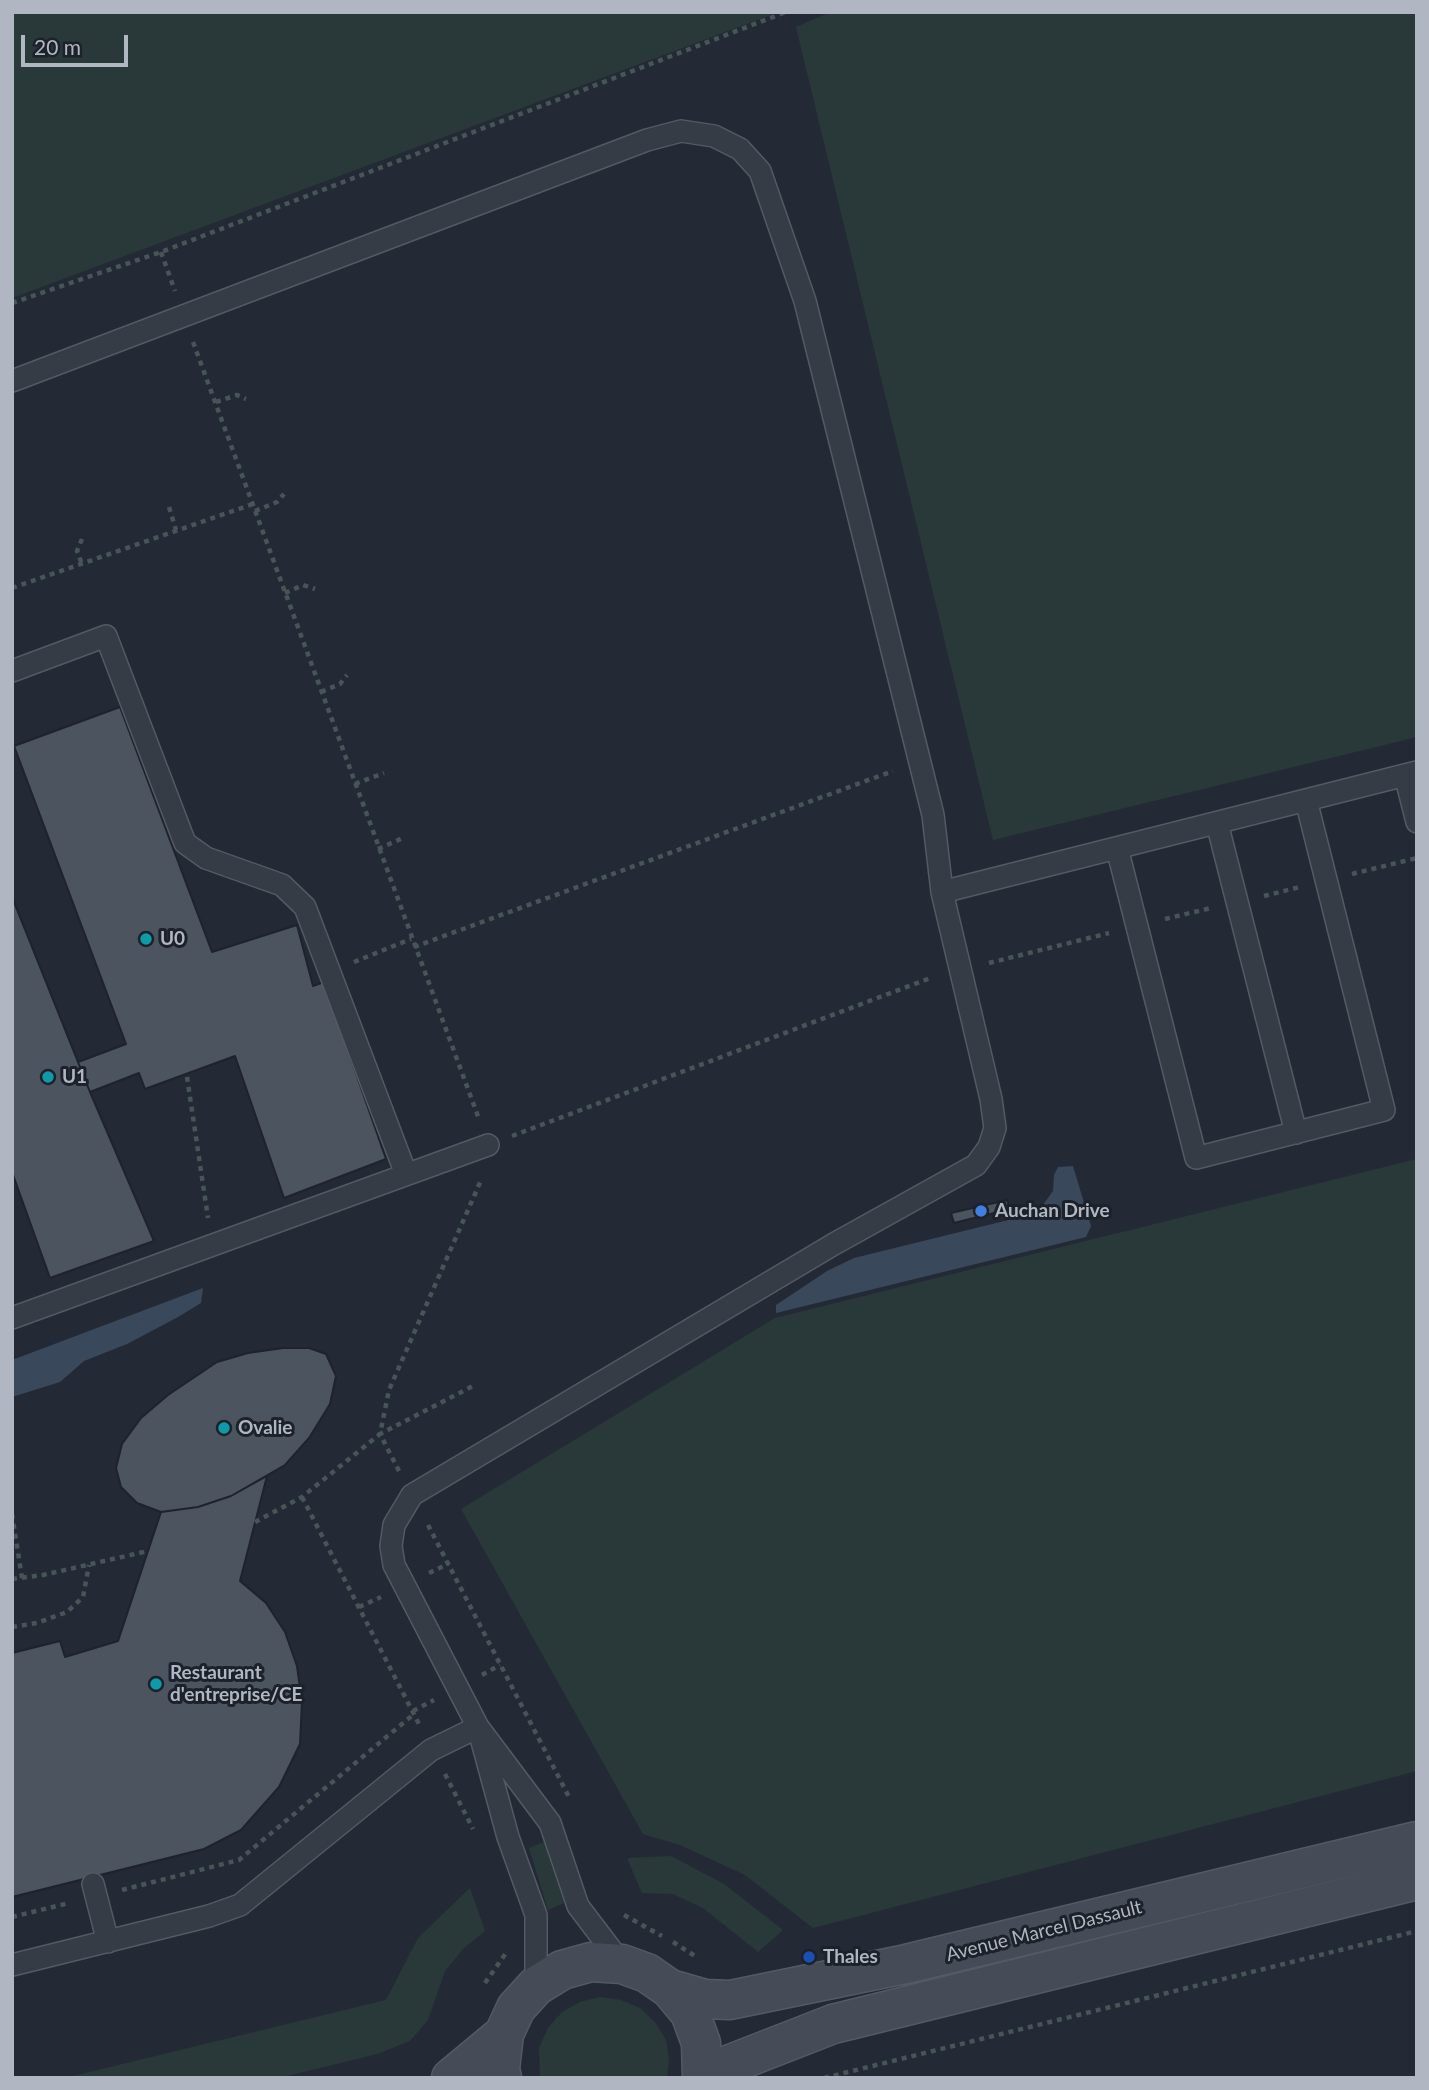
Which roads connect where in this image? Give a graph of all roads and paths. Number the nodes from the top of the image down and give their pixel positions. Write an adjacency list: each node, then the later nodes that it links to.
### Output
1 (786, 12): 2 (path)
2 (161, 252): 3 (path); 4 (path)
3 (12, 303)
4 (184, 317): 5 (lane); 7 (path); 21 (lane)
5 (12, 380)
6 (246, 399): 7 (path)
7 (216, 402): 9 (path)
8 (284, 494): 11 (path)
9 (253, 504): 11 (path); 12 (path)
10 (169, 507): 12 (path)
11 (255, 511): 17 (path)
12 (176, 530): 14 (path)
13 (82, 539): 14 (path)
14 (82, 564): 15 (path)
15 (12, 588)
16 (315, 589): 17 (path)
17 (285, 593): 20 (path)
18 (12, 671): 38 (lane)
19 (347, 675): 20 (path)
20 (321, 692): 24 (path)
21 (918, 762): 31 (lane); 34 (path)
22 (384, 774): 24 (path)
23 (1411, 774): 25 (lane); 26 (lane)
24 (355, 783): 30 (path)
25 (1306, 800): 27 (lane); 36 (lane)
26 (1417, 822)
27 (1217, 823): 29 (lane); 36 (lane)
28 (405, 837): 30 (path)
29 (1117, 848): 31 (lane); 36 (lane)
30 (378, 849): 32 (path)
31 (942, 892): 43 (lane)
32 (411, 939): 33 (path); 34 (path)
33 (392, 947)
34 (414, 947): 37 (path)
35 (187, 1077): 39 (path)
36 (1296, 1133)
37 (488, 1144): 38 (lane); 42 (path)
38 (406, 1174): 39 (lane)
39 (211, 1246): 40 (lane)
40 (12, 1318)
41 (473, 1386): 42 (path)
42 (380, 1434): 43 (path); 44 (path)
43 (412, 1495): 53 (lane); 55 (path)
44 (302, 1497): 46 (path); 52 (path)
45 (12, 1514): 49 (path)
46 (255, 1522)
47 (148, 1551): 48 (path)
48 (89, 1565): 49 (path); 51 (path)
49 (22, 1578): 50 (path)
50 (12, 1579)
51 (12, 1627)
52 (414, 1714): 54 (path); 59 (path)
53 (478, 1727): 54 (lane); 64 (lane); 66 (lane)
54 (431, 1750): 56 (path); 62 (lane)
55 (572, 1803)
56 (477, 1836)
57 (1417, 1841): 68 (main road, Avenue Marcel Dassault)
58 (1417, 1880): 70 (main road, Avenue Marcel Dassault)
59 (94, 1890): 60 (path); 62 (lane)
60 (12, 1917)
61 (1417, 1931): 73 (path)
62 (108, 1942): 65 (lane)
63 (507, 1950): 67 (path)
64 (622, 1964): 66 (main road); 68 (main road)
65 (12, 1965)
66 (536, 1986): 69 (main road)
67 (482, 1989)
68 (670, 1989): 70 (main road)
69 (504, 2034): 71 (main road); 72 (main road)
70 (702, 2076)
71 (451, 2078)
72 (502, 2078)
73 (824, 2078)

